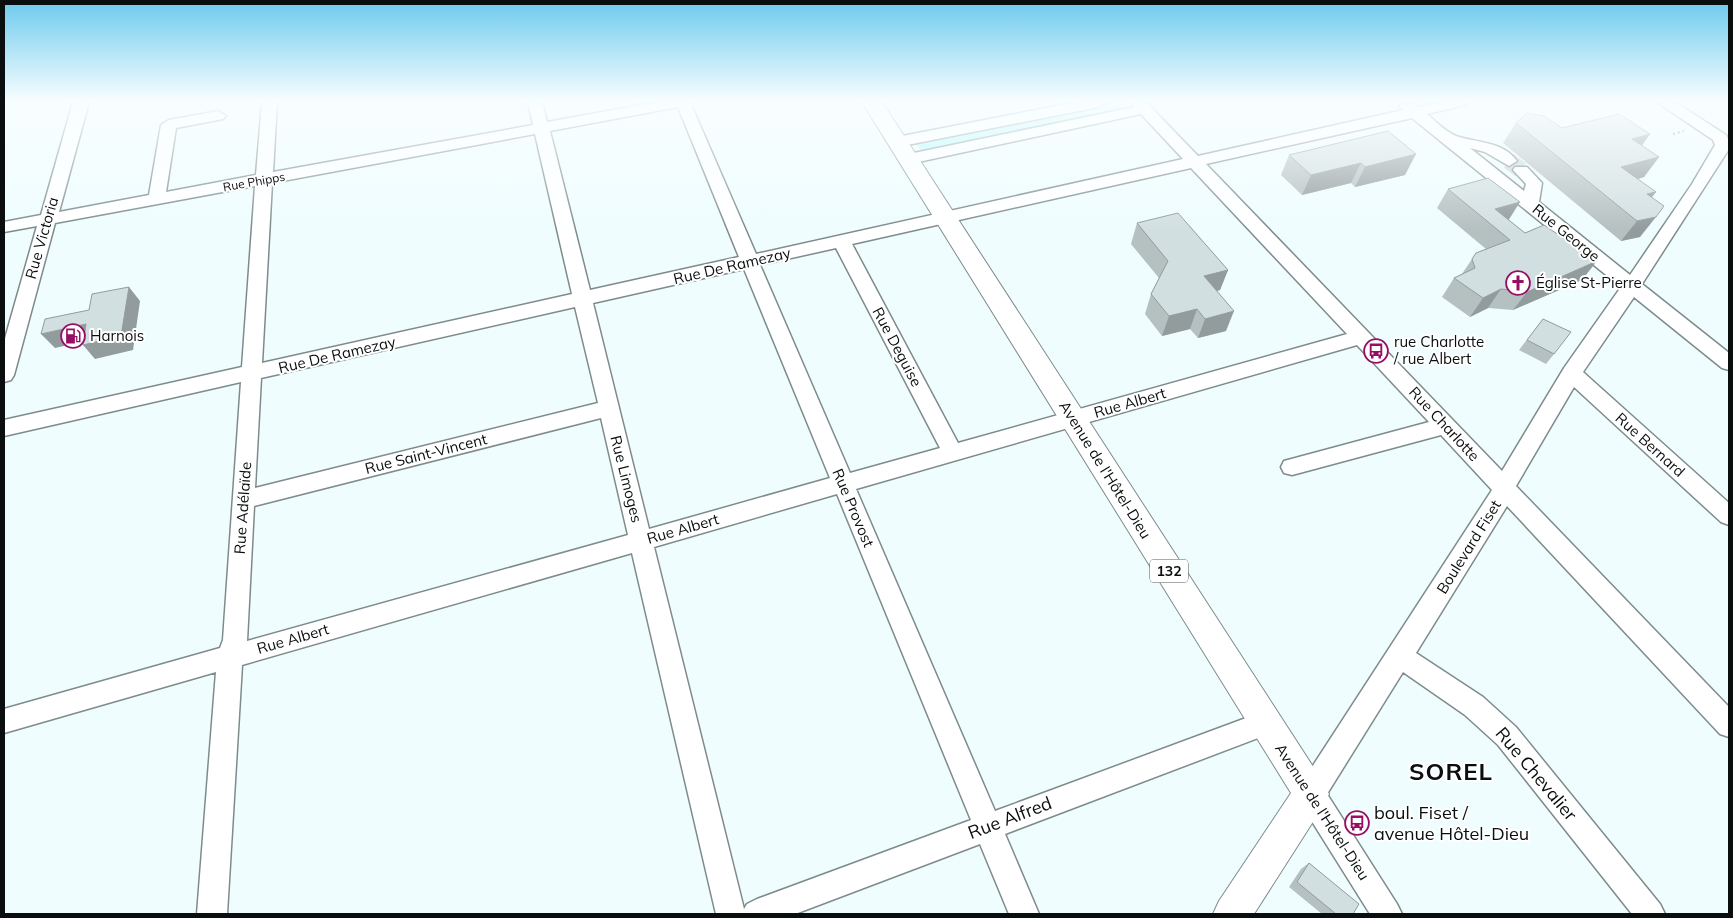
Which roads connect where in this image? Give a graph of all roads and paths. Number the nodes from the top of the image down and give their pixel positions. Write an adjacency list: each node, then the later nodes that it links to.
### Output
1 (69, 145): 20 (street, Rue Victoria)
2 (165, 145): 17 (street)
3 (266, 145): 16 (street, Rue Adélaïde)
4 (455, 145): 16 (street, Rue Phipps)
5 (545, 145): 25 (street, Rue Limoges)
6 (700, 145): 23 (street, Rue Provost)
7 (899, 145): 14 (main road, Avenue de l'Hôtel-Dieu / 132)
8 (971, 145): 14 (street)
9 (1179, 145): 15 (street, Rue Charlotte)
10 (1265, 145): 15 (street, Rue De Ramezay)
11 (1455, 145): 18 (street, Rue George)
12 (1475, 145): 18 (street)
13 (1723, 145): 24 (street, Boulevard Fiset)
14 (908, 159): 19 (main road, Avenue de l'Hôtel-Dieu / 132)
15 (1196, 163): 19 (street, Rue De Ramezay); 26 (street, Rue Charlotte)
16 (264, 180): 17 (street, Rue Phipps); 29 (street, Rue Adélaïde)
17 (156, 200): 20 (street, Rue Phipps)
18 (1530, 204): 24 (street, Rue George)
19 (946, 218): 22 (street, Rue De Ramezay); 32 (main road, Avenue de l'Hôtel-Dieu / 132)
20 (47, 221): 21 (street, Rue Phipps); 30 (street, Rue Victoria)
21 (4, 228)
22 (841, 241): 23 (street, Rue De Ramezay); 35 (street, Rue Deguise)
23 (749, 262): 25 (street, Rue De Ramezay); 37 (street, Rue Provost)
24 (1632, 285): 27 (street, Rue George); 28 (street, Boulevard Fiset)
25 (581, 300): 29 (street, Rue De Ramezay); 31 (street, Rue Limoges)
26 (1362, 337): 32 (street, Rue Albert); 33 (street, Rue Charlotte)
27 (1729, 363)
28 (1571, 373): 38 (street, Boulevard Fiset); 40 (street, Rue Bernard)
29 (252, 374): 34 (street, Rue De Ramezay); 39 (street, Rue Adélaïde)
30 (4, 375)
31 (608, 408): 39 (street, Rue Saint-Vincent); 41 (street, Rue Limoges)
32 (1073, 419): 35 (street, Rue Albert); 45 (main road, Avenue de l'Hôtel-Dieu / 132)
33 (1445, 426): 36 (street); 38 (street, Rue Charlotte)
34 (4, 428)
35 (953, 453): 37 (street, Rue Albert)
36 (1292, 467)
37 (843, 484): 41 (street, Rue Albert); 48 (street, Rue Provost)
38 (1504, 487): 42 (street, Boulevard Fiset); 46 (street, Rue Charlotte)
39 (244, 500): 43 (street, Rue Adélaïde)
40 (1729, 516)
41 (641, 541): 43 (street, Rue Albert); 50 (street, Rue Limoges)
42 (1400, 656): 47 (street, Boulevard Fiset); 55 (street, Rue Chevalier)
43 (230, 657): 44 (street, Rue Albert); 49 (street, Rue Adélaïde)
44 (4, 721)
45 (1265, 723): 47 (main road, Avenue de l'Hôtel-Dieu / 132); 48 (street, Rue Alfred)
46 (1729, 725)
47 (1311, 794): 53 (main road, Boulevard Fiset); 54 (street, Avenue de l'Hôtel-Dieu)
48 (987, 826): 51 (street, Rue Alfred); 52 (street, Rue Provost)
49 (212, 914)
50 (731, 914)
51 (756, 914)
52 (1024, 914)
53 (1232, 914)
54 (1387, 914)
55 (1650, 914)

